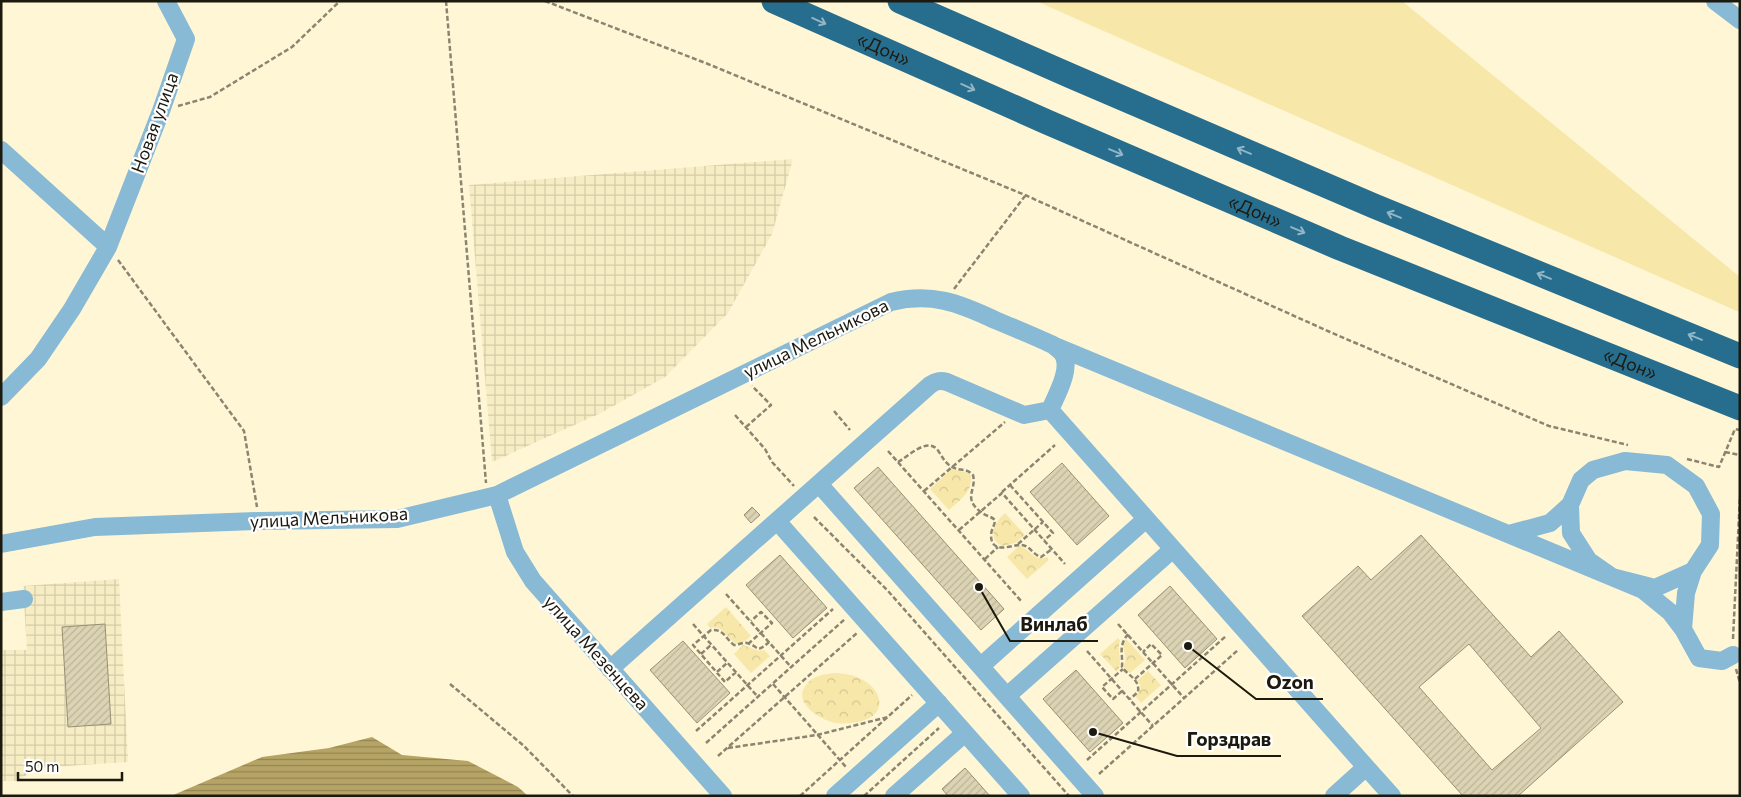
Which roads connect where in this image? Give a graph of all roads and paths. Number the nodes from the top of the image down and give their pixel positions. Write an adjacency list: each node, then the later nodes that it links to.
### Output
1 (166, 1): 9 (street, Новая улица)
2 (340, 1): 9 (path)
3 (446, 1): 37 (path)
4 (545, 1): 11 (path)
5 (774, 1): 21 (highway, «Дон», one-way to 21)
6 (900, 1): 15 (highway, one-way to 6)
7 (1715, 1): 8 (street)
8 (1740, 20)
9 (161, 111): 12 (street, Новая улица)
10 (1, 150): 12 (street)
11 (1025, 195): 13 (path); 27 (path)
12 (106, 245): 17 (street, Новая улица); 43 (path)
13 (946, 300): 14 (street, улица Мельникова); 37 (street, улица Мельникова)
14 (1052, 345): 18 (street, улица Мельникова); 50 (street)
15 (1740, 356)
16 (749, 383): 23 (path)
17 (1, 397)
18 (1050, 410): 34 (street); 45 (street)
19 (834, 412): 24 (path)
20 (735, 415): 23 (path)
21 (1738, 415): 25 (path); 29 (path)
22 (1009, 418): 33 (path)
23 (746, 427): 36 (path)
24 (850, 430)
25 (1740, 430)
26 (1055, 445): 35 (path)
27 (1634, 446)
28 (888, 451): 32 (path)
29 (1725, 452): 30 (path); 31 (path)
30 (1740, 455)
31 (1682, 458)
32 (898, 462): 33 (path); 38 (path)
33 (951, 467): 38 (path); 42 (path)
34 (819, 484): 46 (street); 87 (street)
35 (1010, 485): 39 (path); 47 (path)
36 (798, 490)
37 (492, 491): 52 (street, улица Мельникова); 89 (street, улица Мезенцева)
38 (924, 491): 48 (path)
39 (1002, 493): 42 (path); 49 (path)
40 (1740, 496): 84 (path)
41 (1570, 505): 50 (street); 59 (street); 60 (street)
42 (980, 512): 48 (path); 54 (path)
43 (258, 514)
44 (814, 516): 130 (path)
45 (1146, 519): 56 (street); 87 (street)
46 (777, 521): 89 (street); 107 (street)
47 (1043, 522): 49 (path); 51 (path)
48 (959, 530): 57 (path)
49 (1034, 530): 51 (path); 53 (path)
50 (1510, 534): 60 (street)
51 (1044, 540): 55 (path)
52 (1, 544)
53 (1017, 546): 54 (path); 55 (path)
54 (999, 547): 57 (path)
55 (1052, 549): 58 (path)
56 (1173, 549): 102 (street); 120 (street)
57 (985, 559): 64 (path)
58 (1065, 564)
59 (1694, 571): 60 (street); 71 (street)
60 (1612, 577): 71 (street)
61 (726, 594): 67 (path)
62 (24, 600): 63 (street)
63 (1, 602)
64 (1022, 602)
65 (833, 608): 83 (path)
66 (851, 615): 88 (path)
67 (750, 621): 72 (path); 72 (path)
68 (693, 624): 74 (path)
69 (1118, 624): 73 (path)
70 (862, 628): 104 (path)
71 (1683, 629): 84 (street)
72 (761, 633): 76 (path); 78 (path)
73 (1128, 634): 81 (path); 90 (path)
74 (704, 636): 77 (path); 78 (path); 82 (path)
75 (1226, 636): 99 (path)
76 (769, 642): 78 (path); 83 (path)
77 (712, 644): 82 (path); 85 (path)
78 (748, 644)
79 (1238, 650): 105 (path)
80 (1087, 651): 93 (path)
81 (1143, 652): 86 (path); 86 (path)
82 (701, 654): 91 (path)
83 (781, 655): 88 (path); 97 (path)
84 (1733, 655): 95 (path)
85 (728, 662): 91 (path); 92 (path)
86 (1153, 663): 94 (path); 99 (path)
87 (980, 666): 102 (street)
88 (792, 668): 98 (path)
89 (610, 669): 124 (street, улица Мезенцева)
90 (1123, 669): 93 (path); 94 (path)
91 (717, 672): 92 (path)
92 (736, 672): 97 (path)
93 (1112, 679): 101 (path); 101 (path)
94 (1135, 679): 106 (path)
95 (1740, 683)
96 (450, 684): 123 (path)
97 (748, 684): 103 (path); 112 (path)
98 (773, 684): 103 (path); 104 (path)
99 (1172, 684): 105 (path); 108 (path)
100 (918, 690): 109 (path)
101 (1122, 690): 106 (path)
102 (1007, 696): 131 (street)
103 (758, 697): 115 (path)
104 (784, 697): 114 (path); 116 (path)
105 (1184, 698): 110 (path)
106 (1130, 699): 108 (path)
107 (939, 703): 113 (street); 126 (street)
108 (1141, 712): 110 (path); 119 (path)
109 (888, 717): 114 (path); 118 (path)
110 (1153, 726): 122 (path)
111 (939, 728): 127 (path)
112 (696, 731)
113 (965, 733): 128 (street); 129 (street)
114 (817, 735): 116 (path); 118 (path)
115 (706, 743)
116 (728, 748): 117 (path)
117 (718, 756)
118 (840, 760): 121 (path); 125 (path)
119 (1087, 760)
120 (1366, 767): 132 (street); 133 (street)
121 (849, 770)
122 (1099, 774)
123 (573, 796)
124 (723, 796)
125 (800, 796)
126 (835, 796)
127 (864, 796)
128 (894, 796)
129 (1022, 796)
130 (1070, 796)
131 (1096, 796)
132 (1334, 796)
133 (1392, 796)

